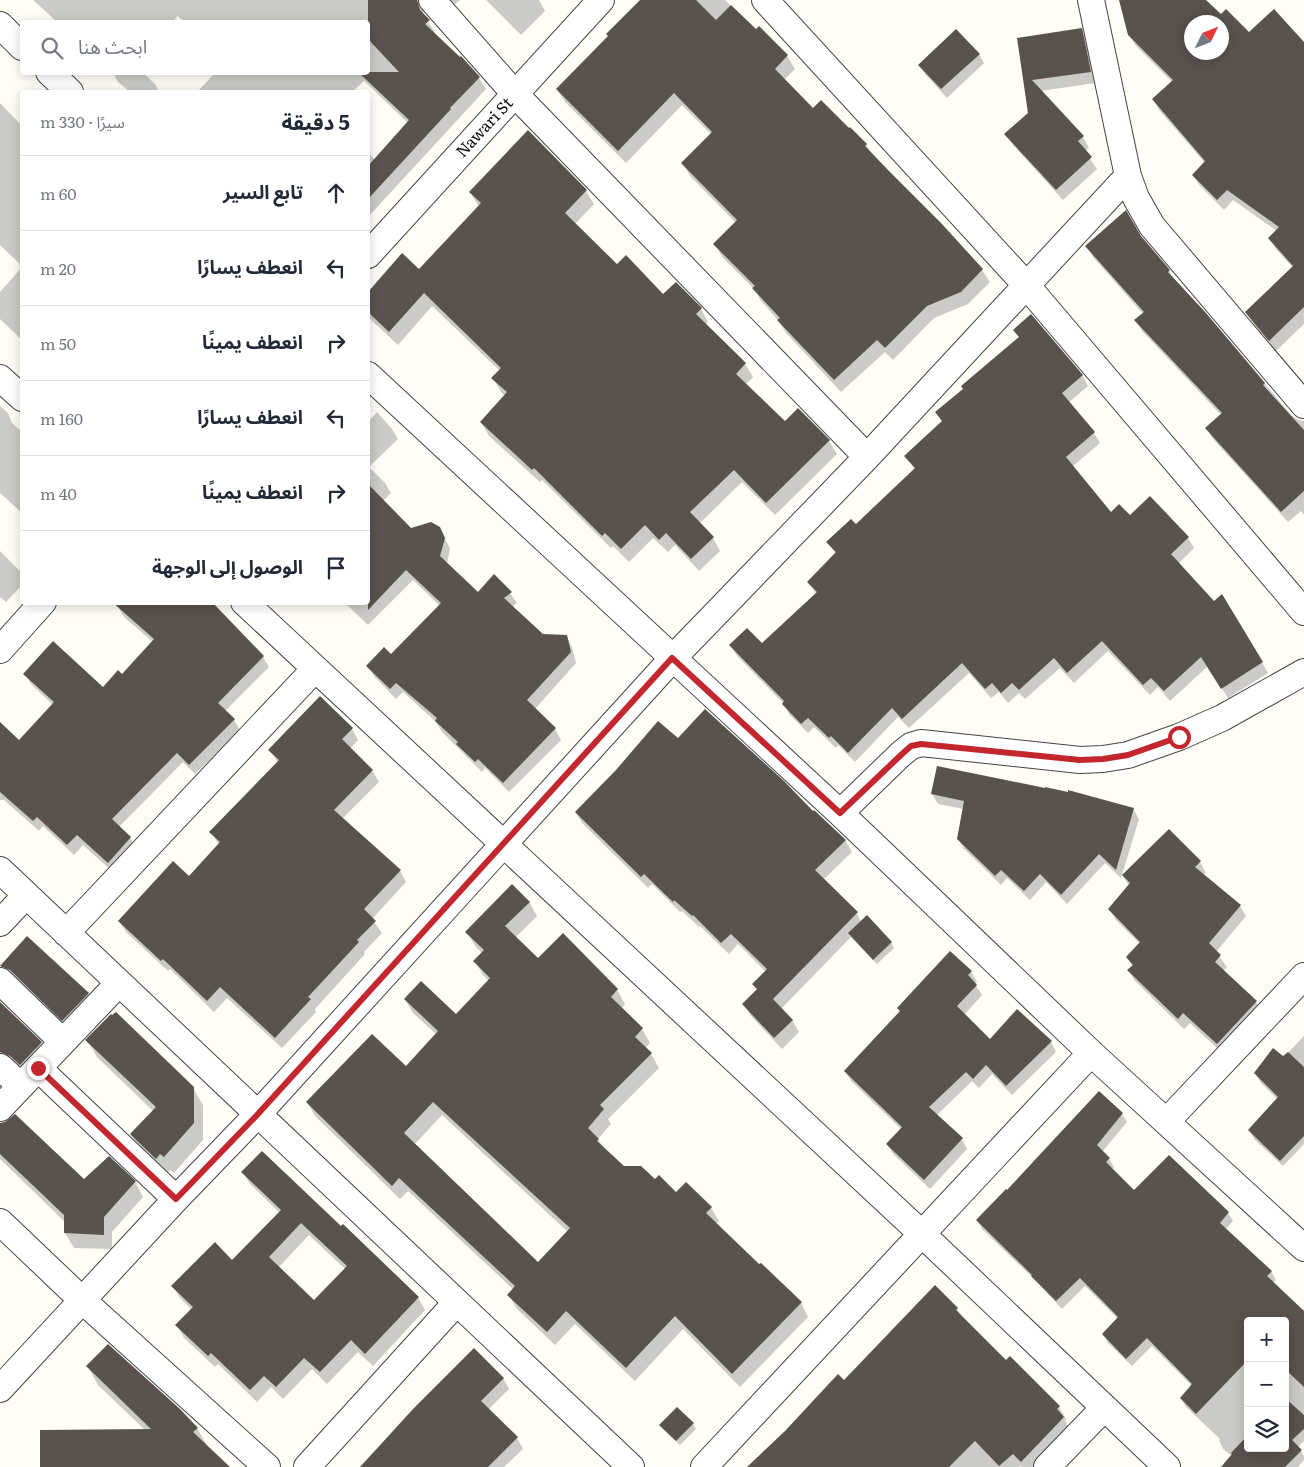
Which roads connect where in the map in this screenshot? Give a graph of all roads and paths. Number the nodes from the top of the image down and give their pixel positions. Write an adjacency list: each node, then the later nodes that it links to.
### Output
1 (432, 0): 9 (street)
2 (601, 0): 9 (street, Nawari St)
3 (765, 0): 12 (street)
4 (1091, 0): 10 (street)
5 (0, 25): 6 (street)
6 (20, 45)
7 (52, 75): 8 (street)
8 (68, 90)
9 (515, 94): 11 (street, Nawari St); 17 (street)
10 (1128, 176): 12 (street); 16 (street)
11 (370, 253)
12 (1026, 286): 17 (street); 20 (street)
13 (370, 377): 22 (street)
14 (0, 378): 15 (street)
15 (20, 396)
16 (1304, 404)
17 (866, 457): 22 (street)
18 (39, 605): 21 (street)
19 (247, 605): 23 (street)
20 (1304, 612)
21 (0, 650)
22 (672, 658): 25 (street); 26 (street)
23 (315, 669): 26 (street); 30 (street)
24 (1304, 672): 25 (street)
25 (840, 813): 35 (street)
26 (502, 845): 39 (street); 43 (street)
27 (0, 870): 28 (street)
28 (26, 895): 29 (street); 30 (street)
29 (0, 923)
30 (66, 933): 33 (street)
31 (1304, 976): 40 (street)
32 (0, 981): 34 (street)
33 (119, 983): 34 (street); 39 (street)
34 (63, 1042): 37 (street)
35 (1091, 1053): 40 (street); 43 (street)
36 (0, 1067): 37 (street)
37 (29, 1077): 38 (street); 41 (street)
38 (0, 1108)
39 (257, 1115): 41 (street); 46 (street)
40 (1167, 1121): 44 (street)
41 (176, 1199): 45 (street)
42 (0, 1222): 45 (street)
43 (922, 1234): 48 (street); 52 (street)
44 (1304, 1248)
45 (82, 1300): 47 (street); 49 (street)
46 (456, 1302): 50 (street); 51 (street)
47 (0, 1389)
48 (1104, 1408): 53 (street); 54 (street)
49 (266, 1467)
50 (307, 1467)
51 (631, 1467)
52 (704, 1467)
53 (1047, 1467)
54 (1167, 1467)

